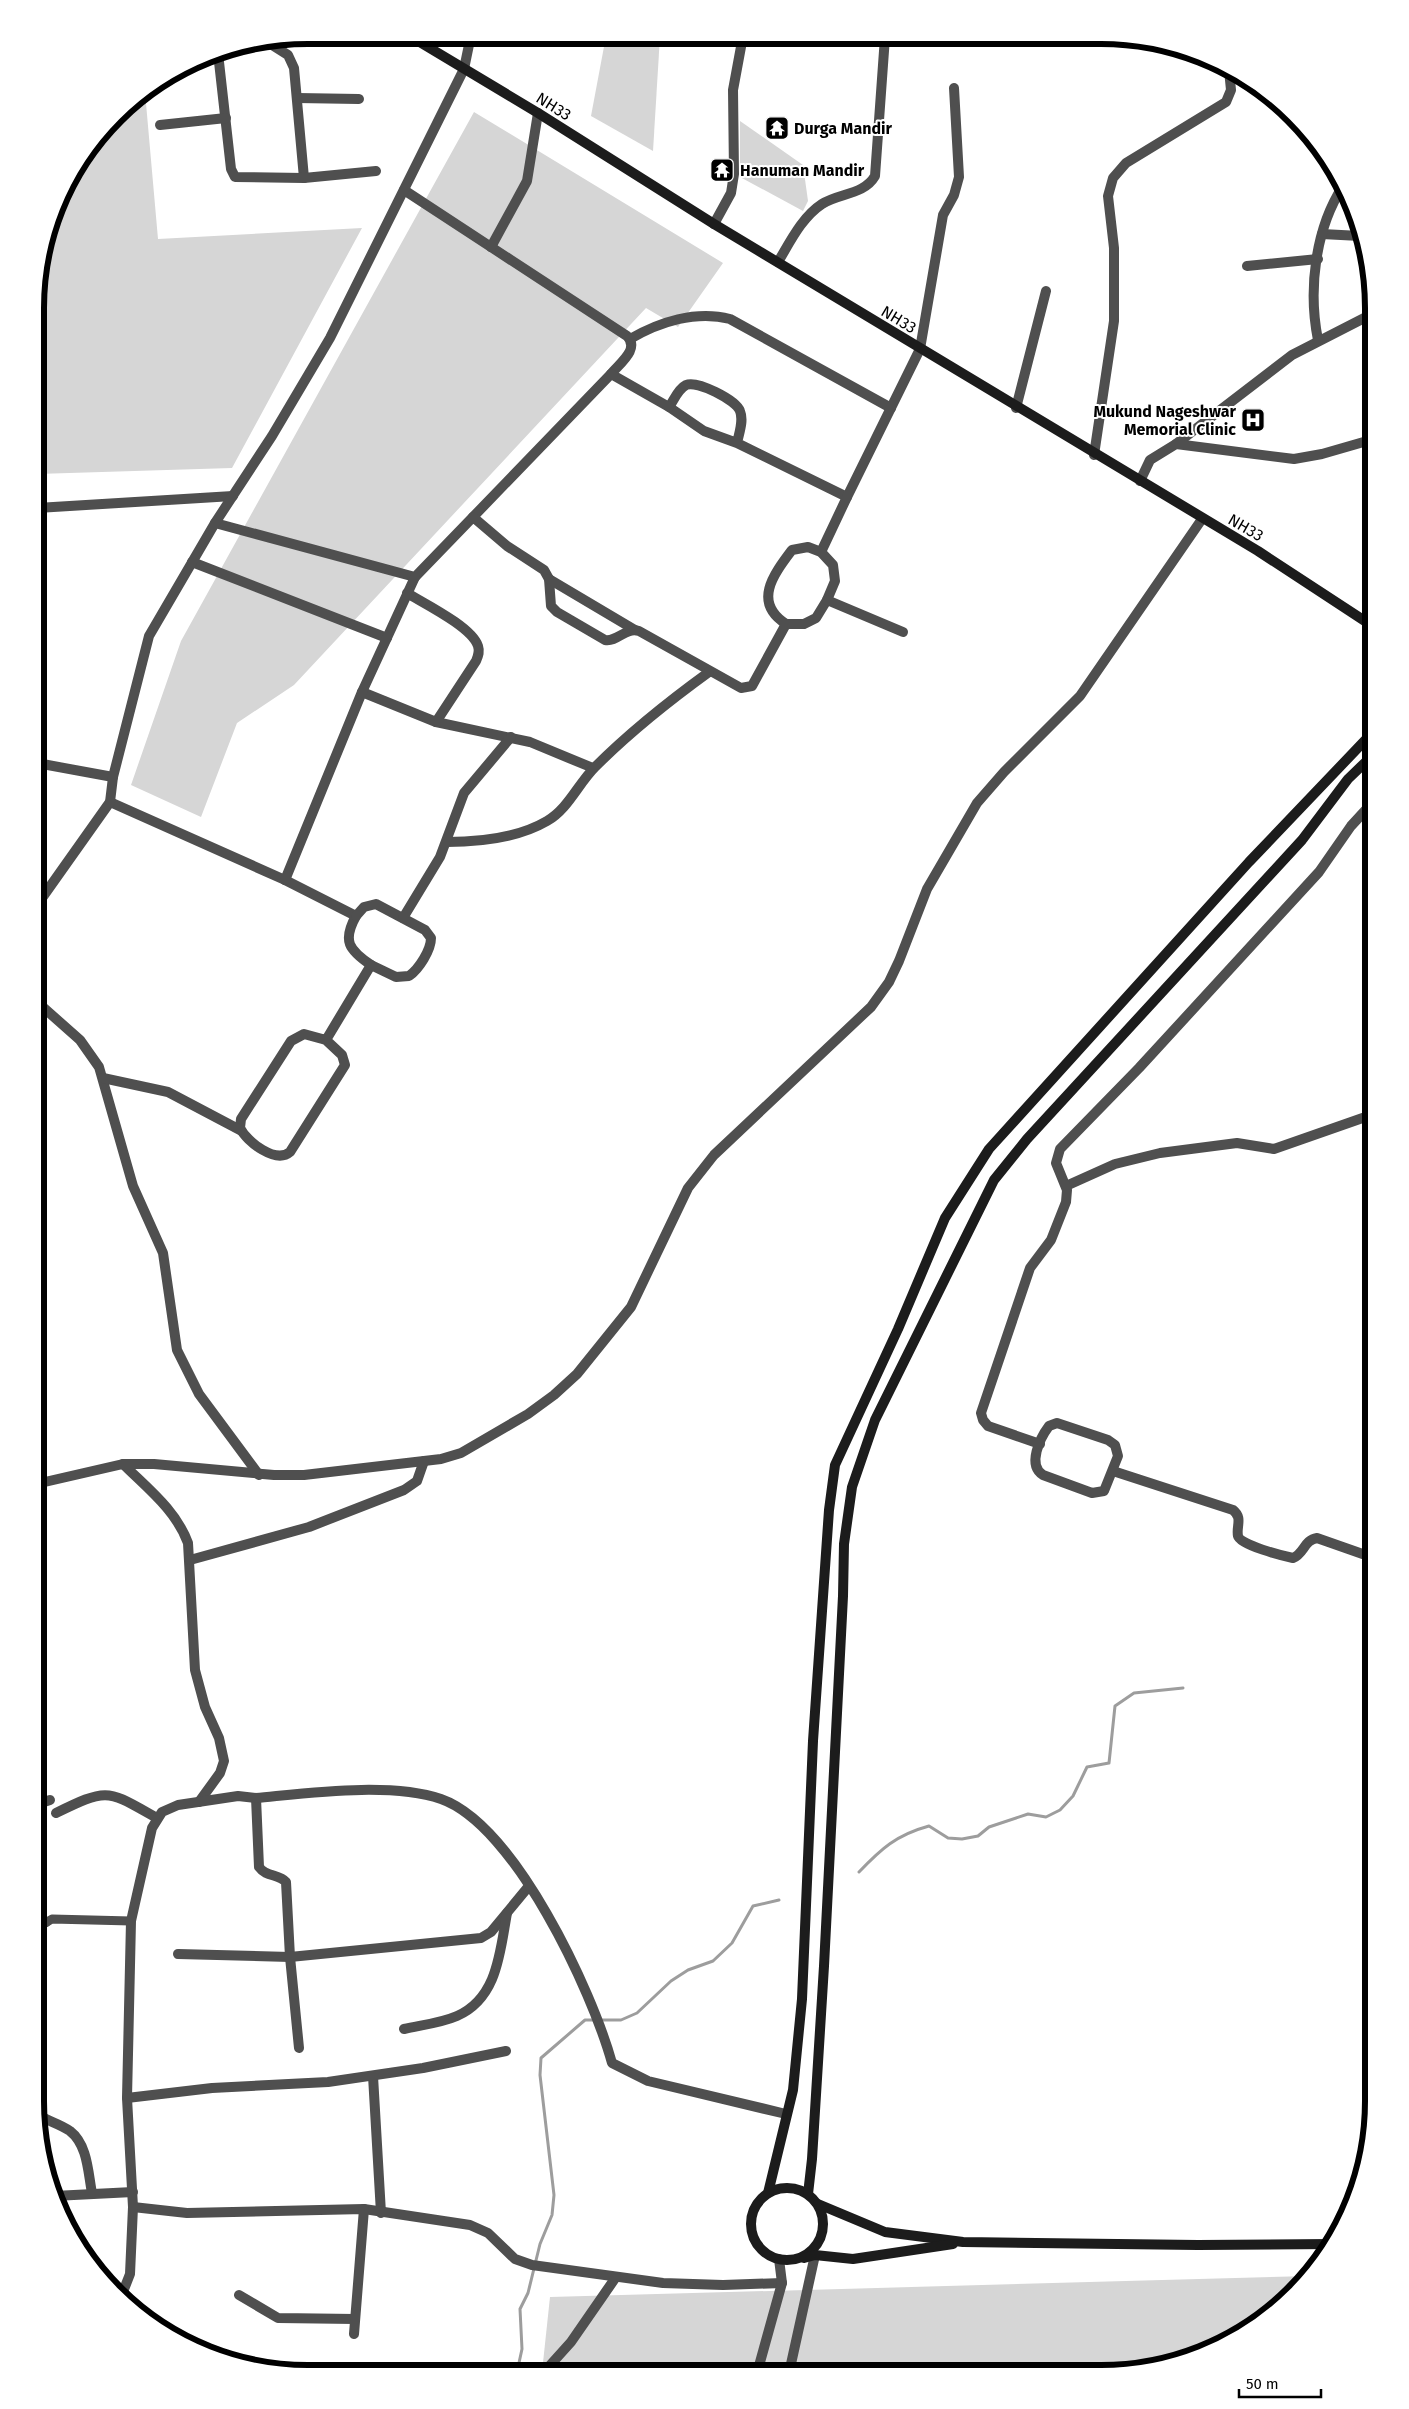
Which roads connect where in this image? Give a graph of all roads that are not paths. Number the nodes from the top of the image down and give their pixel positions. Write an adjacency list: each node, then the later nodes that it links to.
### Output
1 (423, 44): 7 (main road, NH33)
2 (469, 44): 7 (street)
3 (742, 44): 19 (street)
4 (885, 44): 24 (street)
5 (274, 46): 10 (street)
6 (219, 60): 13 (street)
7 (464, 69): 12 (main road, NH33); 17 (street)
8 (1230, 77): 38 (street)
9 (954, 88): 30 (street)
10 (296, 98): 11 (street); 16 (street)
11 (359, 99)
12 (538, 113): 19 (main road, NH33); 22 (street)
13 (226, 118): 14 (street); 16 (street)
14 (160, 124)
15 (376, 171): 16 (street)
16 (304, 178)
17 (404, 190): 22 (street); 40 (street)
18 (1339, 194): 20 (street)
19 (714, 224): 24 (main road, NH33)
20 (1322, 234): 21 (street); 23 (street)
21 (1355, 236)
22 (491, 247): 28 (street)
23 (1318, 259): 25 (street); 29 (street)
24 (778, 262): 30 (main road, NH33)
25 (1247, 266)
26 (1046, 291): 34 (street)
27 (1365, 316): 29 (street)
28 (630, 339): 31 (street); 33 (street)
29 (1318, 340): 37 (street)
30 (920, 349): 33 (street); 34 (main road, NH33)
31 (611, 374): 32 (street); 43 (street)
32 (669, 407): 36 (street); 36 (street)
33 (891, 408): 41 (street)
34 (1016, 408): 38 (main road, NH33)
35 (1365, 442): 37 (street)
36 (737, 443): 41 (street)
37 (1176, 444): 39 (street)
38 (1094, 455): 39 (main road, NH33)
39 (1140, 481): 44 (main road, NH33)
40 (233, 496): 42 (street); 45 (street)
41 (846, 496): 46 (street)
42 (44, 508)
43 (473, 517): 48 (street); 49 (street)
44 (1202, 519): 52 (main road, NH33); 81 (street)
45 (215, 523): 47 (street); 48 (street)
46 (821, 552): 51 (street); 53 (street)
47 (192, 562): 56 (street); 65 (street)
48 (415, 577): 50 (street)
49 (549, 579): 54 (street); 54 (street)
50 (407, 593): 56 (street); 59 (street)
51 (827, 600): 53 (street); 55 (street)
52 (1365, 621)
53 (786, 624): 57 (street)
54 (635, 630): 57 (street)
55 (903, 632)
56 (387, 638): 58 (street)
57 (709, 672): 64 (street)
58 (362, 692): 59 (street); 69 (street)
59 (436, 722): 60 (street)
60 (511, 737): 64 (street); 68 (street)
61 (1365, 740): 105 (main road)
62 (1365, 763): 110 (main road)
63 (44, 764): 65 (street)
64 (593, 768): 68 (street)
65 (113, 777): 66 (street)
66 (110, 802): 69 (street); 70 (street)
67 (1365, 811): 79 (street)
68 (447, 842): 72 (street)
69 (284, 880): 71 (street)
70 (44, 894)
71 (356, 916): 72 (street); 73 (street)
72 (404, 918): 73 (street)
73 (371, 965): 75 (street)
74 (44, 1008): 76 (street)
75 (326, 1040): 78 (street); 78 (street)
76 (103, 1078): 78 (street); 84 (street)
77 (1365, 1117): 79 (street)
78 (240, 1130)
79 (1066, 1186): 80 (street)
80 (1040, 1444): 83 (street); 83 (street)
81 (424, 1461): 84 (street); 87 (street)
82 (123, 1464): 84 (street); 85 (street); 87 (street)
83 (1113, 1471): 86 (street)
84 (259, 1475)
85 (44, 1482)
86 (1365, 1555)
87 (190, 1560): 91 (street)
88 (256, 1798): 91 (street); 94 (street); 99 (street)
89 (50, 1800): 90 (street)
90 (44, 1802)
91 (199, 1802): 93 (street)
92 (56, 1813): 93 (street)
93 (157, 1818): 96 (street)
94 (529, 1886): 95 (street); 105 (street)
95 (508, 1912): 99 (street); 100 (street)
96 (131, 1921): 97 (street); 104 (street)
97 (46, 1922)
98 (178, 1954): 99 (street)
99 (290, 1957): 101 (street)
100 (404, 2029)
101 (299, 2048)
102 (506, 2051): 103 (street)
103 (373, 2076): 104 (street); 115 (street)
104 (127, 2098): 107 (street)
105 (786, 2114): 109 (main road)
106 (44, 2118): 108 (street)
107 (133, 2192): 108 (street); 113 (street)
108 (92, 2193): 111 (street)
109 (768, 2193): 110 (main road); 119 (main road)
110 (808, 2194): 112 (main road)
111 (62, 2195)
112 (818, 2204): 116 (main road); 120 (main road)
113 (134, 2207): 114 (street); 123 (street)
114 (364, 2209): 115 (street); 125 (street)
115 (381, 2213): 121 (street)
116 (963, 2242): 117 (main road); 118 (main road)
117 (1323, 2244)
118 (815, 2255): 120 (main road); 129 (street)
119 (780, 2259): 120 (main road); 122 (street)
120 (794, 2260)
121 (616, 2277): 122 (street); 127 (street)
122 (782, 2283): 128 (street)
123 (124, 2290)
124 (239, 2295): 125 (street)
125 (355, 2319): 126 (street)
126 (354, 2334)
127 (551, 2365)
128 (759, 2365)
129 (791, 2365)

